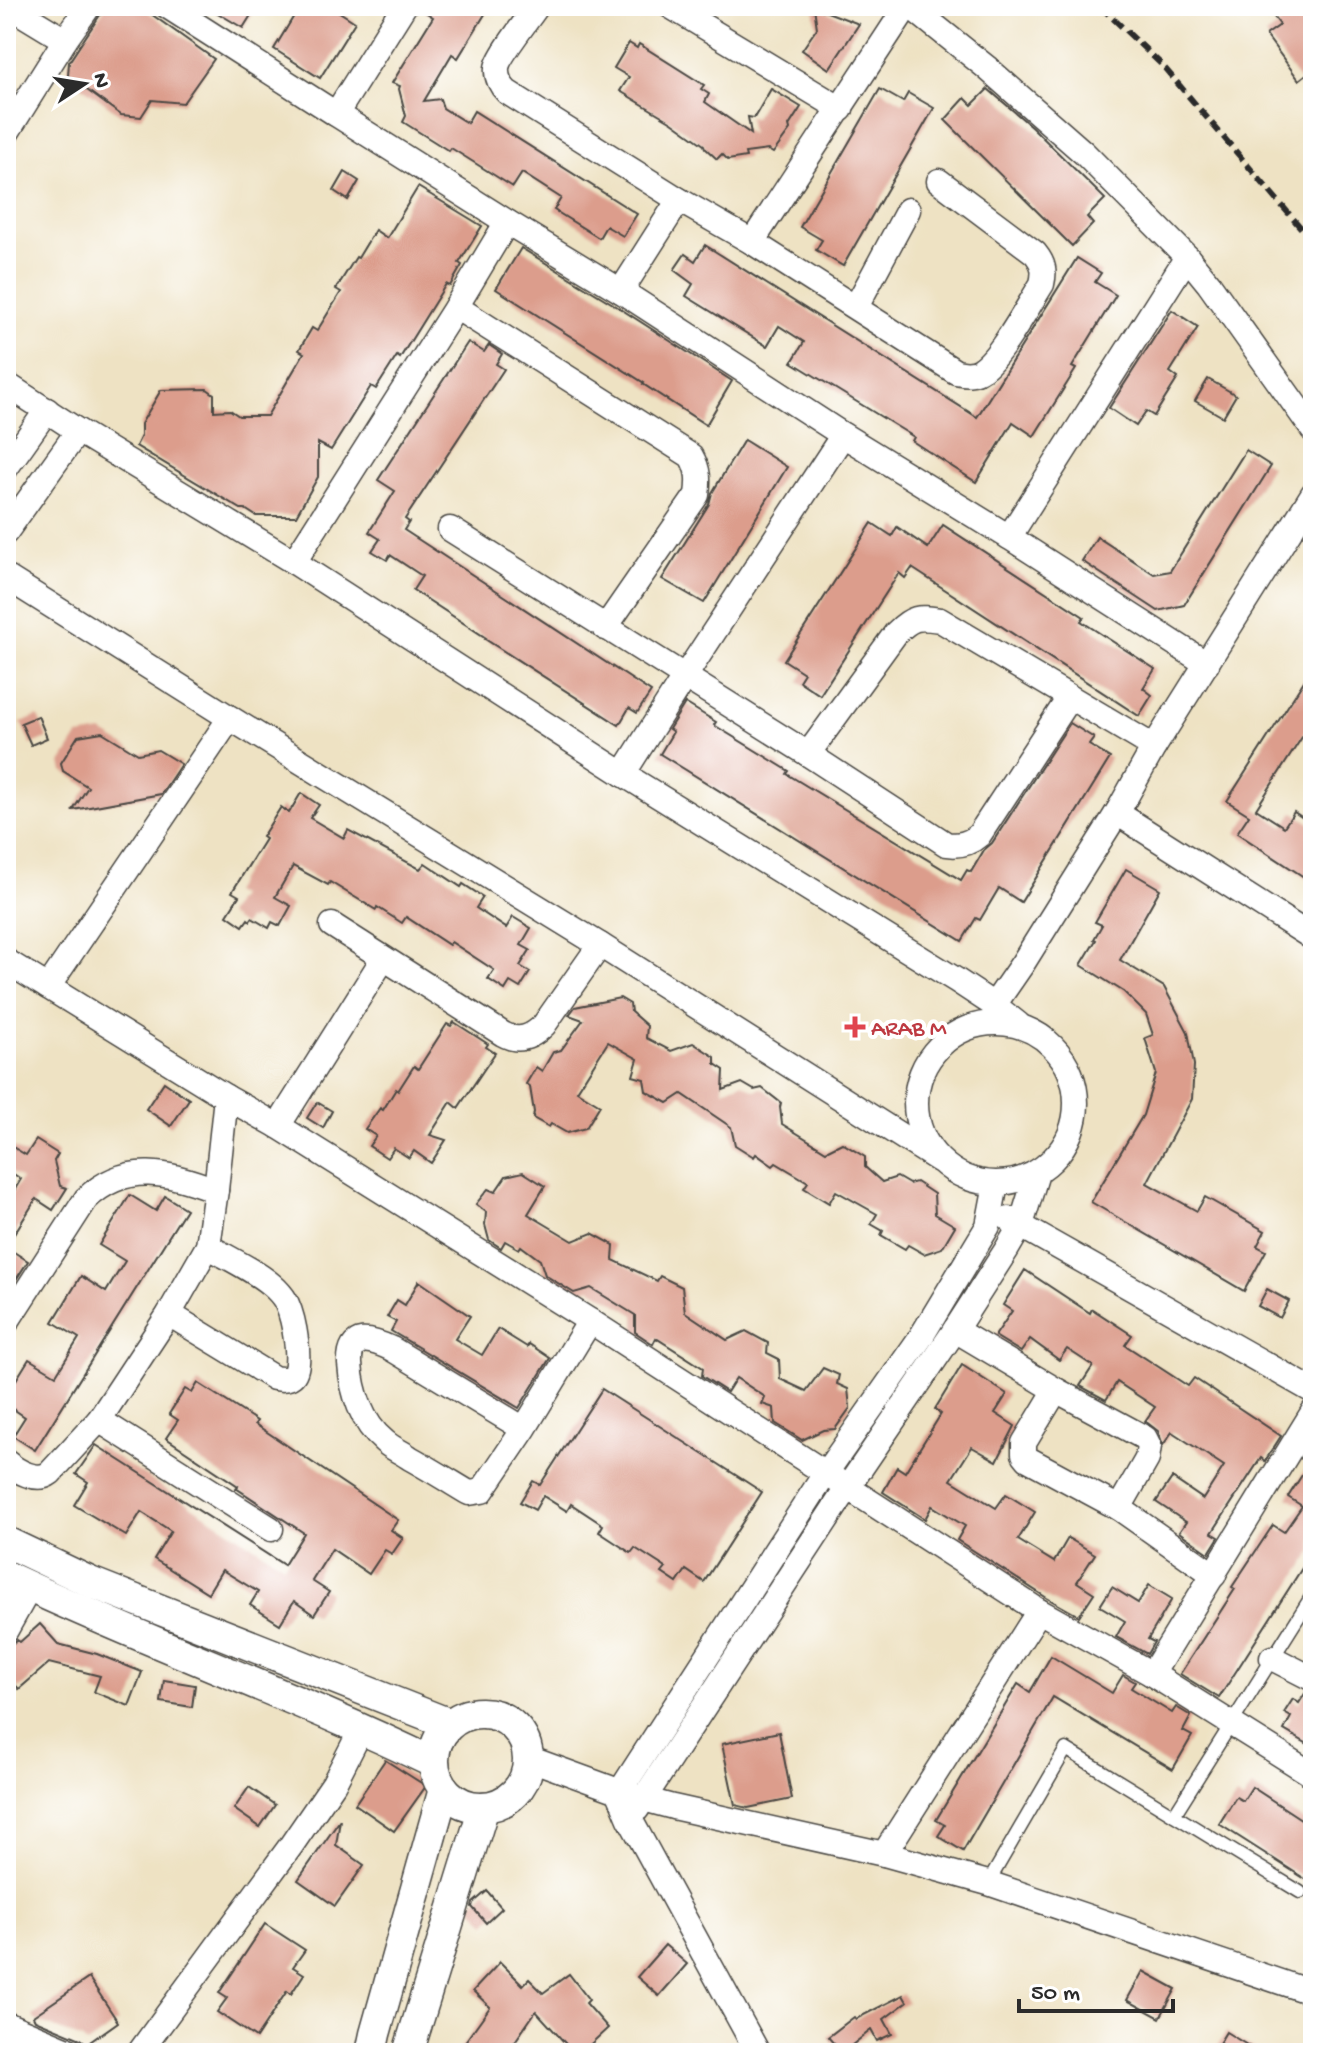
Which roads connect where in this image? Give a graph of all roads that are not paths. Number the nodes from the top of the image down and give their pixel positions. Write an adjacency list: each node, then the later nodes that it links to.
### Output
1 (9, 6): 8 (street)
2 (89, 6): 8 (street)
3 (167, 6): 10 (street)
4 (404, 6): 10 (street)
5 (537, 6): 13 (street)
6 (670, 6): 9 (street)
7 (908, 6): 9 (street); 17 (street)
8 (65, 40): 11 (street)
9 (841, 109): 16 (street)
10 (336, 114): 15 (street)
11 (6, 134)
12 (939, 181): 20 (street)
13 (679, 200): 16 (street); 18 (street)
14 (908, 210): 20 (street)
15 (507, 222): 18 (street); 19 (street)
16 (752, 242): 20 (street)
17 (1187, 257): 23 (street); 30 (street)
18 (621, 291): 25 (street)
19 (456, 307): 31 (street); 33 (street)
20 (856, 307)
21 (6, 384): 22 (street)
22 (47, 410): 24 (street); 26 (street)
23 (1313, 430)
24 (78, 431): 29 (street); 31 (street)
25 (843, 435): 30 (street); 35 (street)
26 (6, 468)
27 (1313, 494): 34 (street)
28 (450, 529): 33 (street)
29 (6, 532)
30 (1009, 537): 34 (street)
31 (294, 562): 40 (street)
32 (6, 577): 37 (street)
33 (605, 628): 35 (street)
34 (1207, 664): 38 (street)
35 (685, 676): 39 (street); 40 (street)
36 (1069, 698): 38 (street); 39 (street); 39 (street)
37 (230, 718): 44 (street); 47 (street)
38 (1154, 747): 41 (street)
39 (808, 754)
40 (623, 774): 48 (street)
41 (1117, 813): 43 (street); 48 (street)
42 (332, 925): 45 (street)
43 (1313, 938)
44 (600, 945): 45 (street); 52 (street)
45 (383, 959): 51 (street)
46 (6, 961): 47 (street)
47 (48, 987): 50 (street)
48 (994, 1005): 49 (street)
49 (1018, 1024): 52 (street); 53 (street)
50 (226, 1097): 51 (street); 55 (street)
51 (278, 1126): 60 (street)
52 (939, 1160): 54 (street)
53 (1037, 1173): 54 (street); 57 (street)
54 (996, 1184): 56 (street)
55 (216, 1190): 58 (street); 61 (street)
56 (991, 1211): 57 (street); 69 (street)
57 (1021, 1225): 62 (street); 64 (street)
58 (208, 1246): 59 (street); 59 (street)
59 (169, 1314): 66 (street)
60 (590, 1321): 67 (street); 69 (street)
61 (6, 1323)
62 (955, 1330): 63 (street); 70 (street)
63 (1056, 1390): 71 (street); 71 (street)
64 (1313, 1391)
65 (1313, 1412): 74 (street)
66 (99, 1420): 68 (street); 72 (street)
67 (524, 1429): 67 (street)
68 (6, 1462)
69 (825, 1474): 70 (street); 88 (street)
70 (848, 1487): 77 (street); 90 (street)
71 (1119, 1508): 74 (street)
72 (271, 1529)
73 (6, 1542): 83 (street)
74 (1214, 1575): 80 (street)
75 (18, 1581): 78 (street); 84 (street)
76 (1313, 1594): 79 (lane)
77 (1039, 1611): 80 (street); 92 (street)
78 (6, 1630)
79 (1272, 1658): 81 (street); 82 (lane)
80 (1152, 1674): 82 (street)
81 (1313, 1679)
82 (1231, 1723): 86 (street); 91 (lane)
83 (450, 1724): 85 (street); 87 (street)
84 (362, 1728): 87 (street); 98 (street)
85 (528, 1758): 88 (street); 89 (street)
86 (1313, 1775)
87 (439, 1776): 89 (street); 99 (street)
88 (619, 1793): 90 (street)
89 (484, 1807): 100 (street)
90 (637, 1809): 92 (street); 101 (street)
91 (1174, 1815): 93 (lane); 94 (lane)
92 (884, 1854): 93 (street)
93 (988, 1883): 95 (street)
94 (1300, 1892)
95 (1313, 1993)
96 (6, 2024): 97 (street)
97 (75, 2053)
98 (139, 2053)
99 (371, 2053)
100 (408, 2053)
101 (758, 2053)

